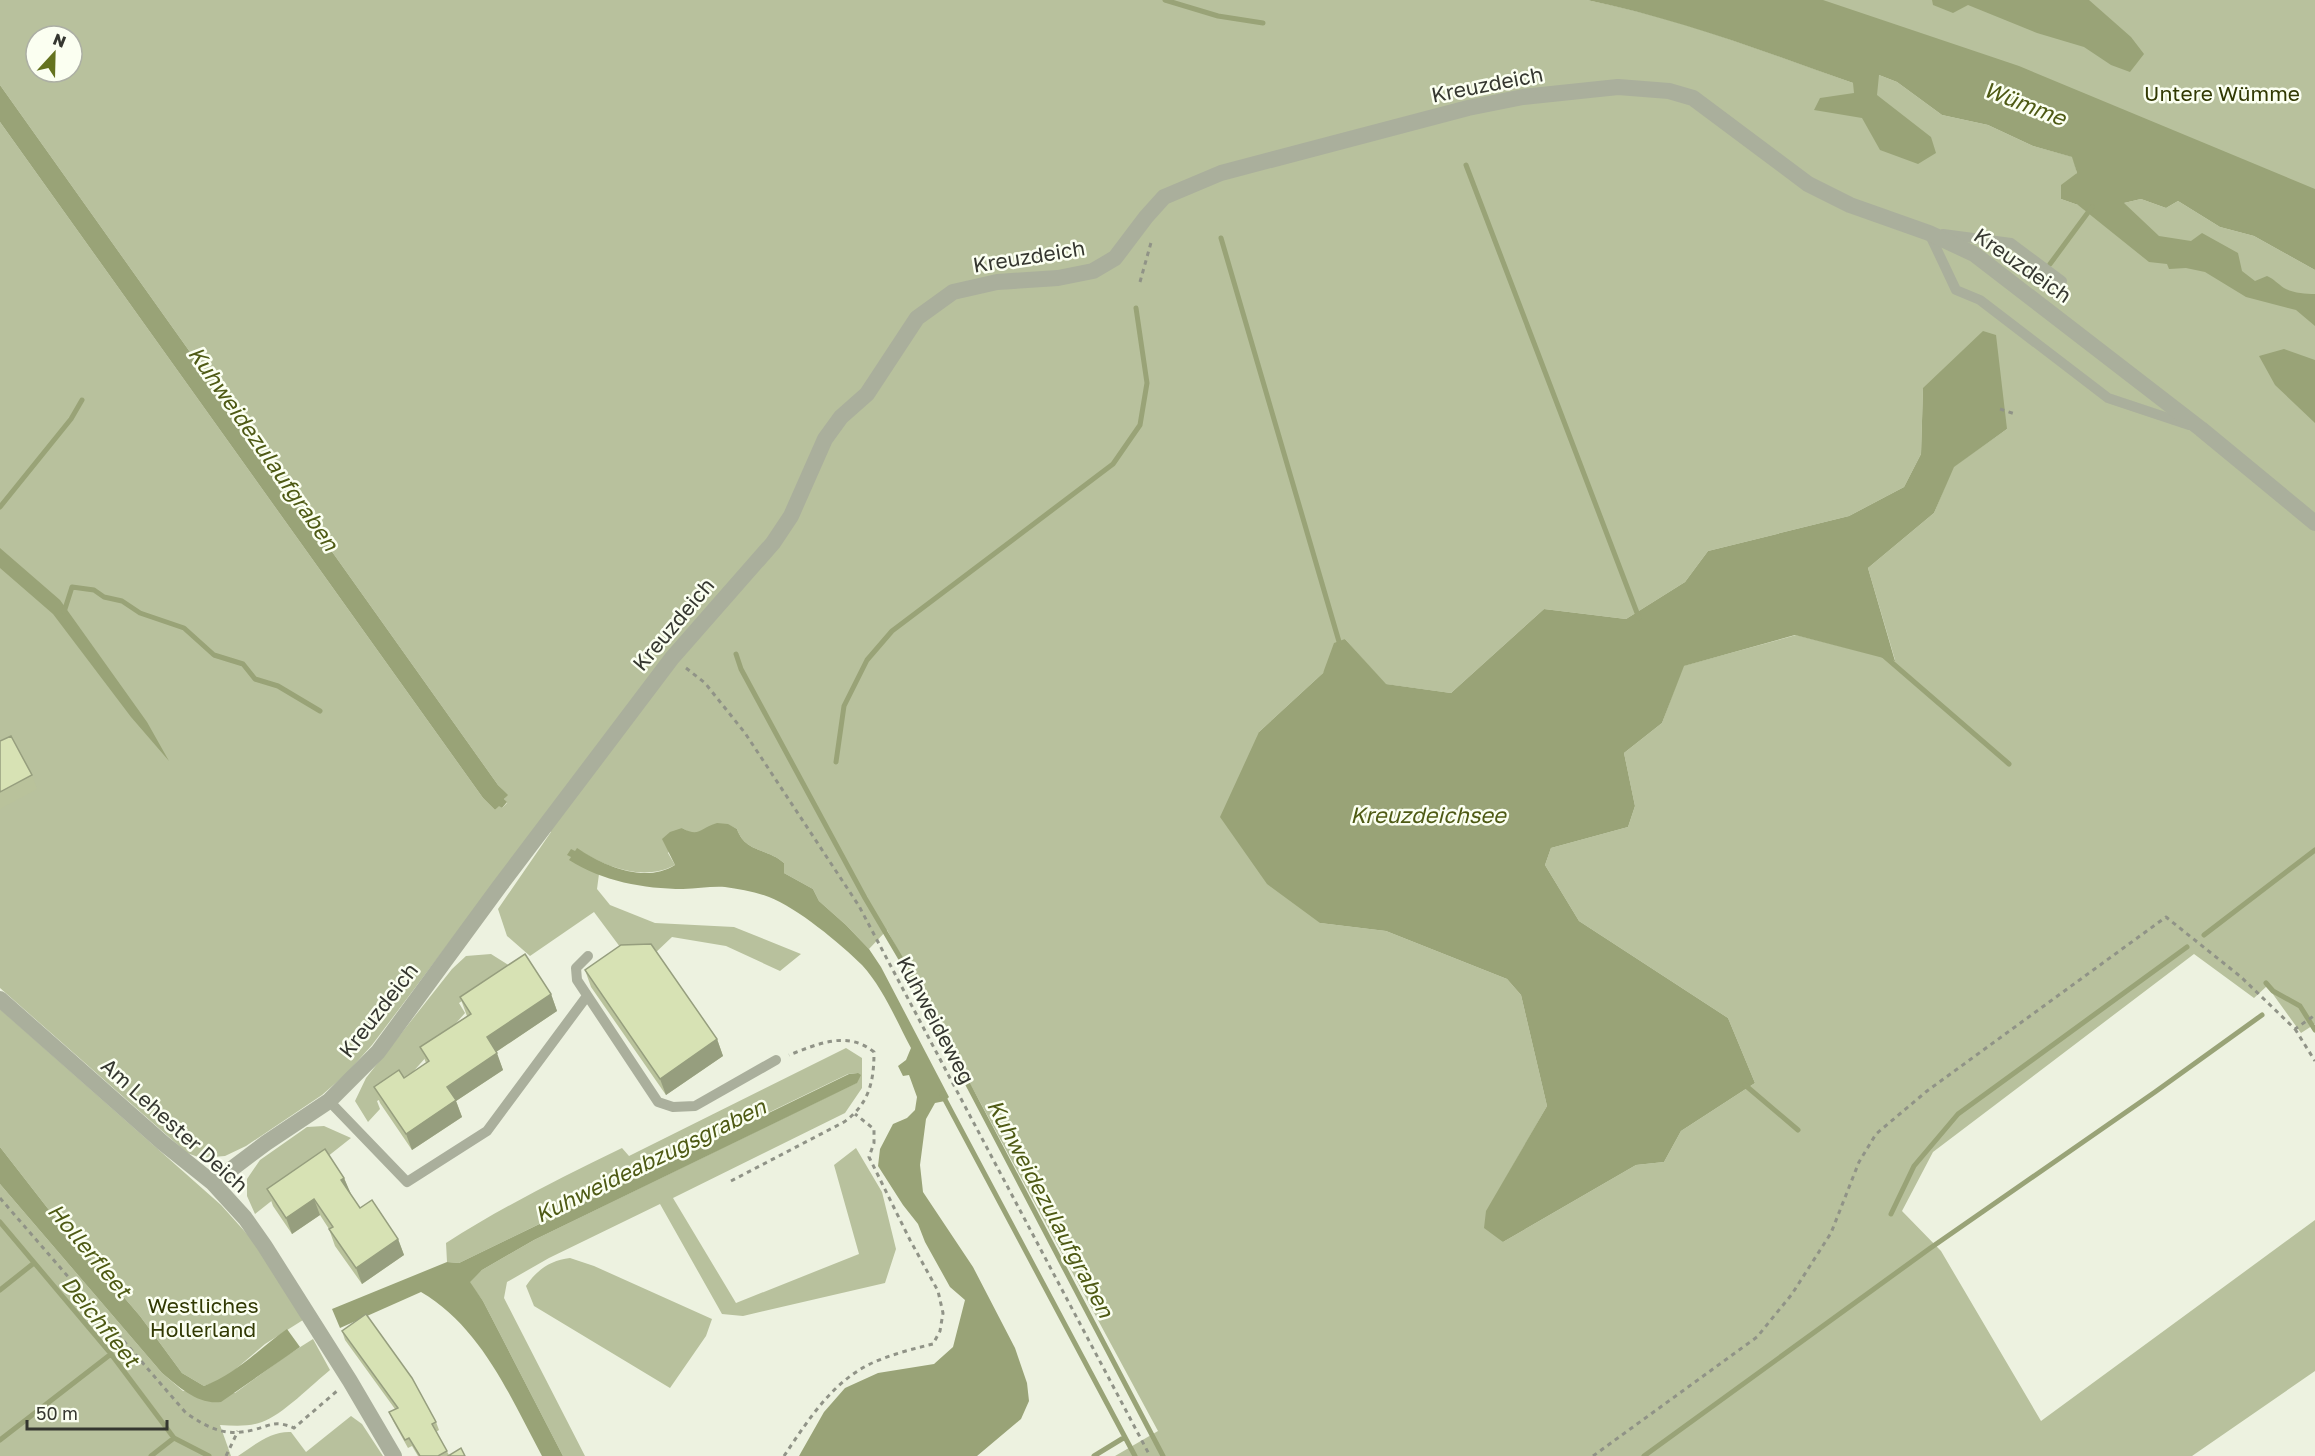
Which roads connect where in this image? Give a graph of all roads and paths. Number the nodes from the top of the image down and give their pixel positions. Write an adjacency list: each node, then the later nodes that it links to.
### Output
1 (1929, 233): 2 (lane); 5 (street, Kreuzdeich); 5 (lane); 7 (street, Kreuzdeich)
2 (2062, 281)
3 (2000, 409): 4 (path)
4 (2015, 414)
5 (2201, 429): 6 (street, Kreuzdeich)
6 (2315, 523)
7 (672, 658): 15 (street, Kreuzdeich); 25 (path, Kuhweideweg)
8 (588, 956): 9 (lane)
9 (587, 996): 13 (lane); 15 (lane)
10 (0, 999): 18 (street, Am Lehester Deich)
11 (2315, 1015): 12 (path)
12 (2295, 1029): 14 (path); 26 (path)
13 (776, 1060): 16 (path)
14 (2315, 1061)
15 (329, 1101): 18 (street, Kreuzdeich)
16 (855, 1114): 17 (path); 24 (path)
17 (732, 1181)
18 (213, 1183): 20 (street, Am Lehester Deich)
19 (0, 1198): 21 (path)
20 (350, 1381): 21 (path); 23 (street, Am Lehester Deich)
21 (238, 1431): 22 (path)
22 (226, 1456)
23 (394, 1456)
24 (784, 1456)
25 (1150, 1456)
26 (1593, 1456)

